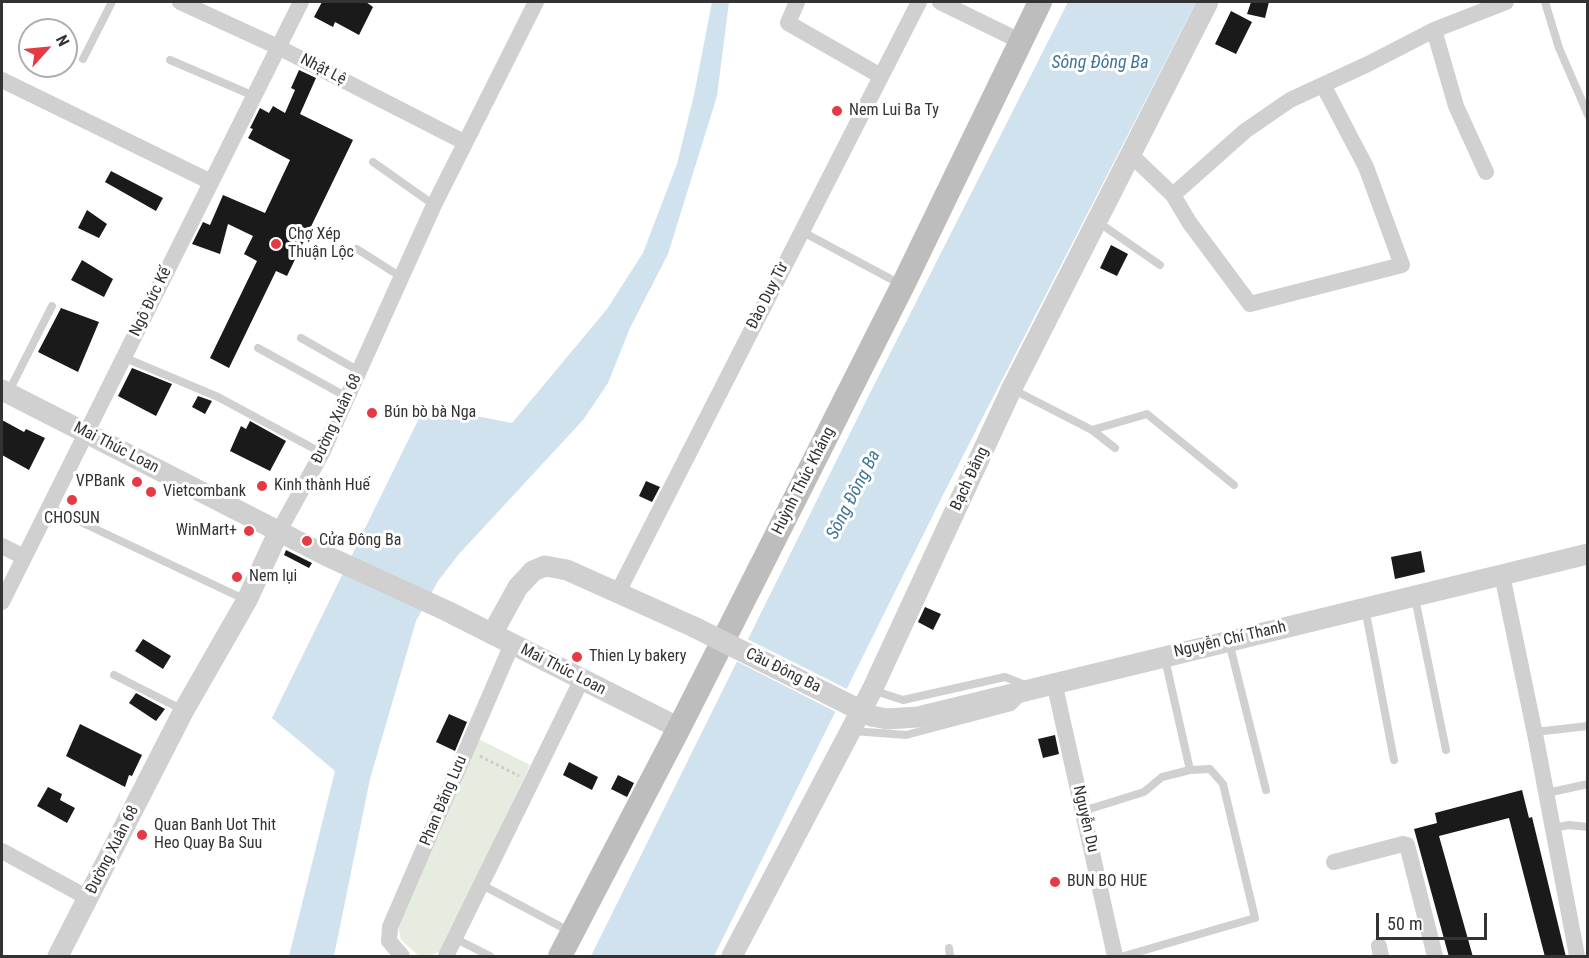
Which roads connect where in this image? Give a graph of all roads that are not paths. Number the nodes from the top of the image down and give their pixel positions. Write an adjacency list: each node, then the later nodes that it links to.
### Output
1 (112, 2): 15 (lane)
2 (180, 2): 14 (street, Nhật Lệ)
3 (301, 2): 14 (street, Ngô Đức Kế)
4 (536, 2): 22 (street, Đường Xuân 68)
5 (798, 2): 17 (street)
6 (919, 2): 17 (street, Đào Duy Từ)
7 (940, 2): 13 (street)
8 (1040, 2): 13 (main road, Huỳnh Thúc Kháng)
9 (1208, 2): 23 (street, Bạch Đằng)
10 (1506, 2): 12 (street)
11 (1545, 2): 21 (lane)
12 (1434, 30): 19 (street); 25 (street)
13 (1020, 41): 34 (main road, Huỳnh Thúc Kháng)
14 (278, 47): 20 (street, Ngô Đức Kế); 22 (street, Nhật Lệ)
15 (83, 59)
16 (170, 60): 20 (lane)
17 (879, 75): 30 (street, Đào Duy Từ)
18 (2, 80): 26 (street)
19 (1323, 85): 27 (street); 27 (street)
20 (254, 96): 26 (street, Ngô Đức Kế)
21 (1587, 114)
22 (464, 142): 28 (street, Đường Xuân 68)
23 (1130, 154): 27 (street); 29 (street, Bạch Đằng)
24 (373, 162): 28 (lane)
25 (1486, 172)
26 (211, 182): 38 (street, Ngô Đức Kế)
27 (1173, 195)
28 (434, 205): 33 (street, Đường Xuân 68)
29 (1095, 220): 32 (lane); 40 (street, Bạch Đằng)
30 (801, 231): 34 (lane); 54 (street, Đào Duy Từ)
31 (357, 249): 33 (lane)
32 (1160, 265)
33 (401, 277): 39 (street, Đường Xuân 68)
34 (903, 285): 71 (main road, Huỳnh Thúc Kháng)
35 (52, 306): 41 (lane)
36 (301, 338): 39 (lane)
37 (258, 348): 42 (lane)
38 (123, 357): 44 (street, Ngô Đức Kế); 46 (lane)
39 (359, 371): 42 (street, Đường Xuân 68)
40 (1011, 388): 43 (lane); 67 (street, Bạch Đằng)
41 (5, 392): 44 (street, Mai Thúc Loan)
42 (347, 397): 46 (street, Đường Xuân 68)
43 (1092, 430): 45 (lane); 47 (lane)
44 (86, 433): 48 (street, Ngô Đức Kế); 49 (street, Mai Thúc Loan)
45 (1115, 448)
46 (322, 453): 49 (street, Đường Xuân 68)
47 (1234, 485)
48 (49, 507): 52 (street, Ngô Đức Kế); 56 (lane)
49 (279, 531): 56 (street, Đường Xuân 68); 59 (street, Mai Thúc Loan)
50 (2, 546): 52 (street)
51 (1587, 554): 53 (street, Nguyễn Chí Thanh)
52 (24, 557): 57 (street, Ngô Đức Kế)
53 (1502, 575): 55 (street, Nguyễn Chí Thanh); 73 (street)
54 (618, 592): 59 (street); 69 (street, Cầu Đông Ba, bridge)
55 (1414, 596): 58 (street, Nguyễn Chí Thanh); 74 (lane)
56 (247, 600): 68 (street, Đường Xuân 68)
57 (2, 602)
58 (1365, 608): 60 (street, Nguyễn Chí Thanh); 75 (lane)
59 (492, 634): 61 (street, Mai Thúc Loan)
60 (1229, 640): 62 (street, Nguyễn Chí Thanh); 78 (lane)
61 (512, 644): 64 (street, Mai Thúc Loan); 90 (street, Phan Đăng Lưu)
62 (1164, 656): 65 (street, Nguyễn Chí Thanh); 76 (lane)
63 (114, 675): 68 (lane)
64 (582, 679): 71 (street, Mai Thúc Loan); 85 (street)
65 (1054, 682): 66 (street, Nguyễn Chí Thanh); 80 (street, Nguyễn Du)
66 (1032, 687): 67 (lane); 69 (street, Nguyễn Chí Thanh); 72 (lane)
67 (872, 690): 72 (street, Bạch Đằng)
68 (184, 710): 86 (street, Đường Xuân 68)
69 (872, 716)
70 (1587, 726): 73 (lane)
71 (679, 728): 87 (main road, Huỳnh Thúc Kháng)
72 (850, 731): 94 (street, Bạch Đằng)
73 (1535, 732): 79 (street)
74 (1446, 750)
75 (1394, 760)
76 (1190, 770): 80 (lane); 96 (lane)
77 (1587, 784): 79 (lane)
78 (1266, 790)
79 (1546, 793): 82 (street)
80 (1083, 811): 95 (street, Nguyễn Du)
81 (1587, 827): 82 (lane)
82 (1553, 828): 98 (street)
83 (2, 851): 86 (street)
84 (1334, 862): 97 (street)
85 (482, 885): 87 (lane); 88 (street)
86 (88, 898): 89 (street, Đường Xuân 68)
87 (573, 932): 93 (main road, Huỳnh Thúc Kháng)
88 (456, 939): 91 (street); 92 (lane)
89 (63, 955)
90 (402, 957)
91 (446, 957)
92 (490, 957)
93 (560, 957)
94 (732, 957)
95 (1115, 957)
96 (1124, 957)
97 (1435, 957)
98 (1576, 957)

